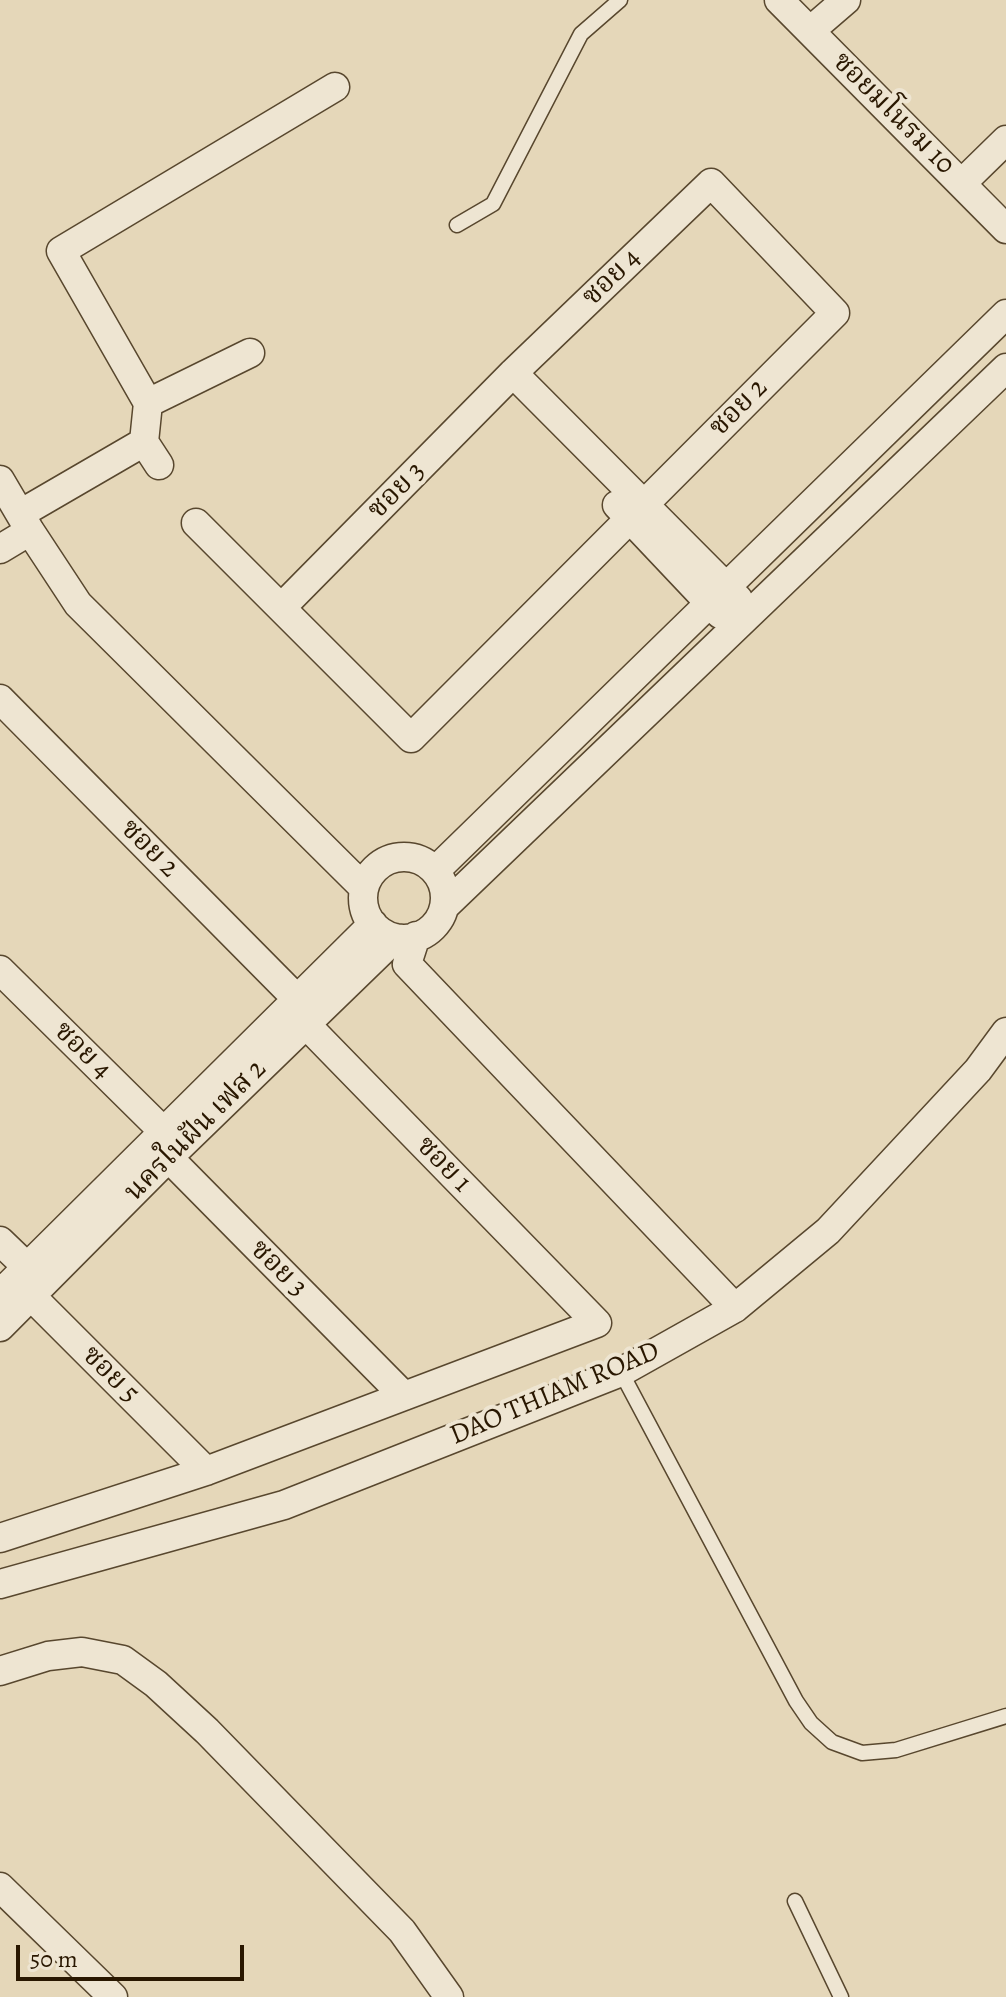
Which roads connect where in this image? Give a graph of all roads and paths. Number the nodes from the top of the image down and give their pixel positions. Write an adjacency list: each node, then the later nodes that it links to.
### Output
1 (620, 0): 9 (lane)
2 (779, 0): 4 (street, ซอยมโนรม 10)
3 (846, 0): 4 (street)
4 (810, 31): 8 (street, ซอยมโนรม 10)
5 (335, 87): 15 (street)
6 (1006, 140): 8 (street)
7 (711, 183): 14 (street, ซอย 4); 17 (street, ซอย 2)
8 (962, 183): 10 (street, ซอยมโนรม 10)
9 (457, 225)
10 (1006, 229)
11 (1006, 314): 21 (street)
12 (250, 353): 15 (street)
13 (1006, 368): 23 (street)
14 (506, 380): 17 (street); 22 (street, ซอย 3)
15 (148, 403): 18 (street)
16 (0, 480): 18 (street)
17 (636, 511): 21 (street); 22 (street)
18 (25, 523): 20 (street); 26 (street)
19 (196, 523): 22 (street)
20 (0, 549)
21 (718, 595): 23 (street); 25 (street)
22 (281, 608)
23 (743, 621): 27 (street)
24 (0, 699): 30 (street, ซอย 2)
25 (435, 871): 26 (street); 27 (street)
26 (364, 888): 28 (street)
27 (444, 907): 28 (street)
28 (394, 933): 30 (street, นครในฝัน เฟส 2); 35 (street)
29 (0, 970): 32 (street, ซอย 4)
30 (297, 1010): 32 (street, นครในฝัน เฟส 2); 38 (street, ซอย 1)
31 (1006, 1032): 35 (street, DAO THIAM ROAD)
32 (162, 1144): 34 (street, นครในฝัน เฟส 2); 38 (street, ซอย 3)
33 (0, 1241): 34 (street, ซอย 5)
34 (18, 1284): 36 (street, นครในฝัน เฟส 2); 39 (street, ซอย 5)
35 (735, 1308): 37 (street, DAO THIAM ROAD)
36 (0, 1327)
37 (621, 1372): 41 (street, DAO THIAM ROAD); 43 (lane)
38 (404, 1396): 39 (street)
39 (206, 1471): 40 (street)
40 (0, 1537)
41 (0, 1584)
42 (0, 1671): 47 (street)
43 (1006, 1716)
44 (0, 1887): 46 (street)
45 (795, 1901): 48 (lane)
46 (113, 1997)
47 (449, 1997)
48 (841, 1997)

